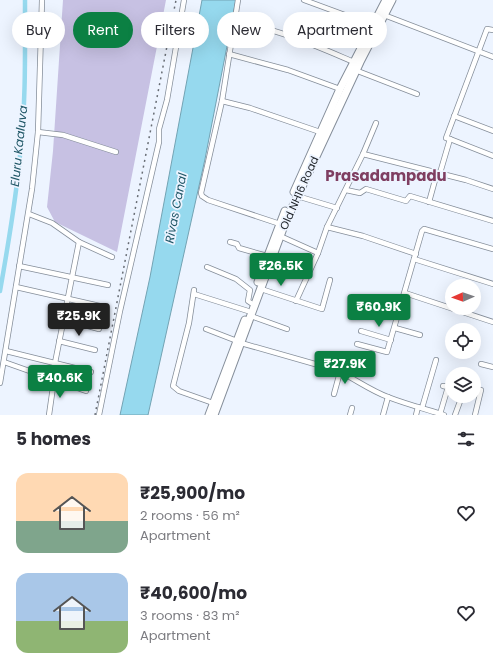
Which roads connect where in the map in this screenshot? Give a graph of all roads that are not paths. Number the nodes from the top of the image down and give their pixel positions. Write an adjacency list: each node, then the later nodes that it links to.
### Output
1 (42, 0): 27 (street)
2 (184, 0): 100 (street)
3 (238, 0): 7 (street)
4 (304, 0): 8 (street)
5 (386, 0): 9 (main road, Old NH16 Road)
6 (392, 0): 10 (main road, Old NH16 Road)
7 (236, 12)
8 (337, 12)
9 (379, 12)
10 (386, 12)
11 (387, 16): 17 (street)
12 (493, 30): 17 (street)
13 (275, 33): 20 (street)
14 (230, 48): 18 (street)
15 (362, 48): 20 (main road, Old NH16 Road)
16 (365, 48): 20 (main road, Old NH16 Road)
17 (479, 52): 19 (street); 24 (street)
18 (229, 54): 21 (street); 23 (street)
19 (493, 57)
20 (354, 67): 21 (main road, Old NH16 Road); 22 (street); 36 (main road, Old NH16 Road)
21 (340, 89): 28 (main road, Old NH16 Road)
22 (417, 94)
23 (222, 101): 28 (street); 41 (street)
24 (454, 116): 26 (street); 29 (street)
25 (376, 123): 31 (street)
26 (493, 131)
27 (38, 132): 30 (street); 39 (street)
28 (320, 132): 41 (main road, Old NH16 Road)
29 (450, 139): 32 (street); 33 (street)
30 (116, 152)
31 (364, 154): 33 (street); 35 (street)
32 (493, 156)
33 (438, 173): 34 (street); 37 (street)
34 (493, 189)
35 (346, 190): 37 (street); 38 (street)
36 (297, 196): 38 (street); 43 (main road, Old NH16 Road)
37 (429, 202): 40 (street)
38 (336, 208): 42 (street)
39 (29, 214): 44 (street); 52 (street)
40 (493, 221)
41 (280, 224): 49 (main road, Old NH16 Road)
42 (327, 227): 47 (street); 48 (street)
43 (280, 236): 47 (street); 59 (main road, Old NH16 Road)
44 (79, 242): 50 (street); 54 (street)
45 (230, 242): 49 (street)
46 (493, 249): 48 (street)
47 (318, 253): 62 (street)
48 (416, 254): 51 (street)
49 (267, 256): 63 (main road, Old NH16 Road)
50 (112, 257)
51 (414, 259): 56 (street); 60 (street)
52 (19, 266): 54 (street); 58 (street)
53 (207, 267): 63 (street)
54 (72, 277): 57 (street); 61 (street)
55 (330, 280): 62 (street)
56 (493, 284)
57 (108, 285)
58 (16, 287): 61 (street); 79 (street)
59 (261, 289): 62 (street); 65 (main road, Old NH16 Road)
60 (405, 293): 67 (street); 69 (street)
61 (67, 298): 64 (street); 66 (street)
62 (296, 301)
63 (251, 302): 65 (main road, Old NH16 Road)
64 (104, 307)
65 (250, 314): 71 (street); 76 (main road, Old NH16 Road); 93 (street)
66 (63, 318): 68 (street); 75 (street)
67 (493, 322)
68 (99, 328)
69 (395, 328): 73 (street); 74 (street)
70 (206, 329): 76 (street)
71 (287, 329)
72 (361, 331): 74 (street)
73 (420, 335)
74 (391, 340): 77 (street)
75 (59, 341): 78 (street); 82 (street)
76 (239, 342): 86 (street); 93 (main road, Old NH16 Road); 102 (main road, Old NH16 Road)
77 (357, 344)
78 (95, 350)
79 (6, 351): 81 (street); 82 (street)
80 (436, 360): 97 (street)
81 (4, 362): 87 (street); 88 (street)
82 (55, 364): 85 (street); 87 (street)
83 (481, 364): 84 (street)
84 (493, 367)
85 (91, 372)
86 (340, 372): 91 (street); 92 (street)
87 (53, 379): 90 (street); 99 (street)
88 (0, 383)
89 (442, 386): 98 (street)
90 (86, 391)
91 (334, 394)
92 (388, 397): 97 (street); 104 (street)
93 (213, 403): 101 (main road, Old NH16 Road)
94 (459, 403): 106 (street)
95 (477, 403): 107 (street)
96 (352, 408): 103 (street)
97 (420, 408): 98 (street); 105 (street)
98 (440, 414)
99 (49, 415)
100 (99, 415)
101 (209, 415)
102 (214, 415)
103 (350, 415)
104 (383, 415)
105 (416, 415)
106 (455, 415)
107 (474, 415)

